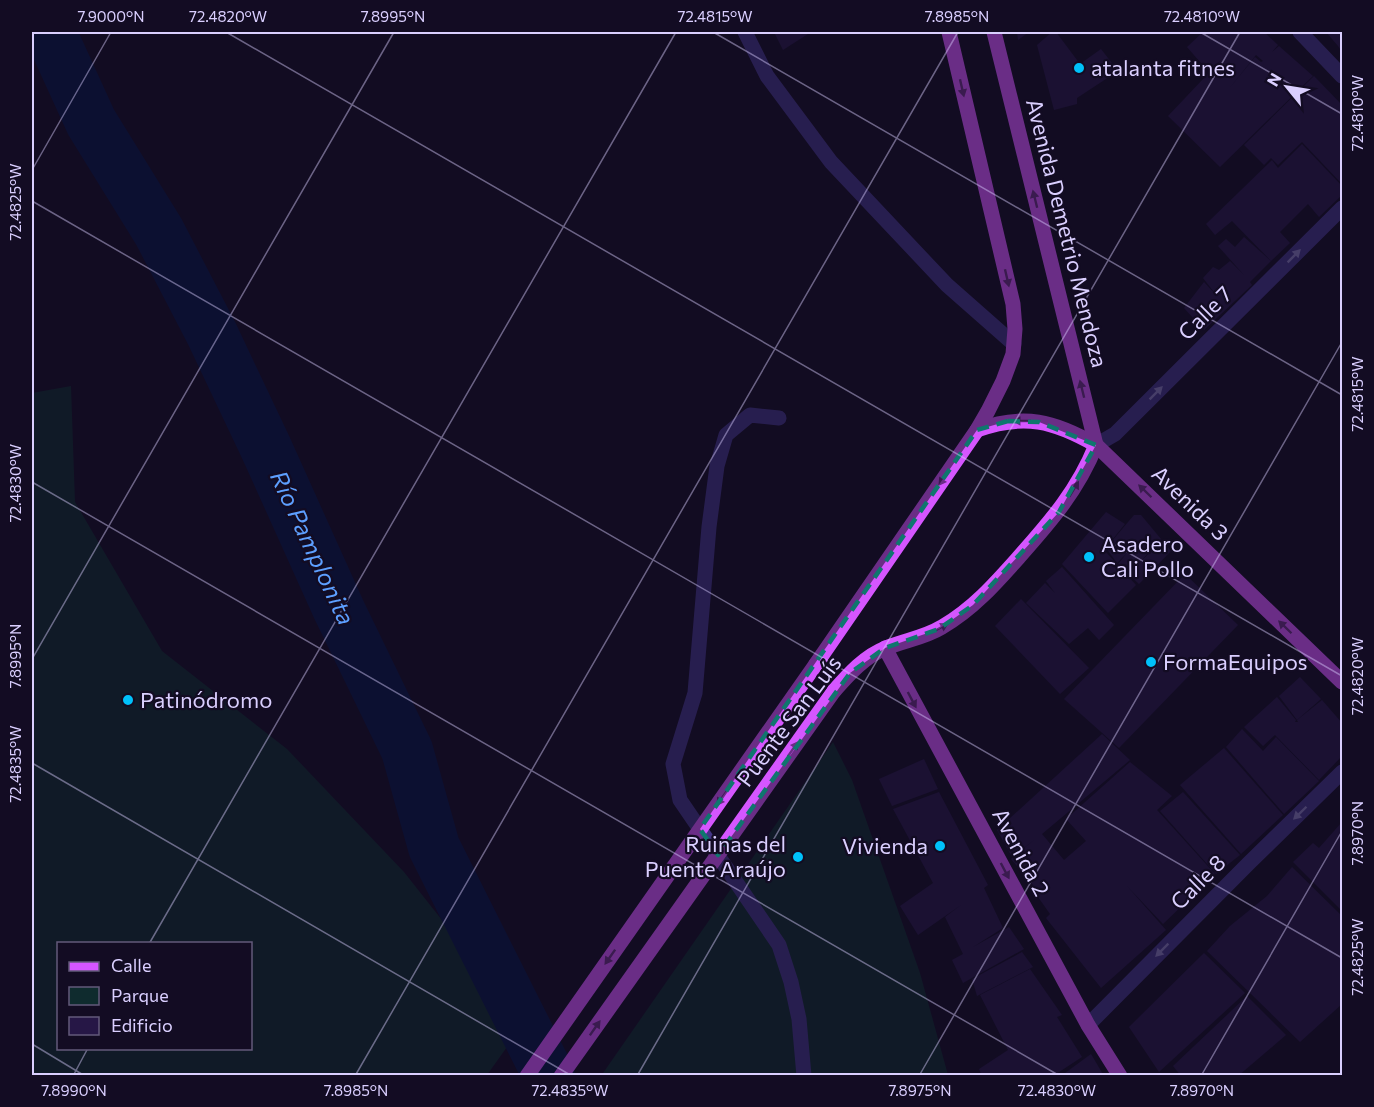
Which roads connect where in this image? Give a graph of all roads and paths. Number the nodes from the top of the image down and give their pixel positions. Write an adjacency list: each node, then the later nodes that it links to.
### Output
1 (745, 32): 7 (street)
2 (949, 32): 7 (main road, one-way to 7)
3 (994, 32): 10 (main road, Avenida Demetrio Mendoza, one-way to 3)
4 (1300, 32): 5 (street)
5 (1342, 76)
6 (1342, 208): 10 (street, Calle 7, one-way to 6)
7 (1014, 344): 9 (main road)
8 (779, 418): 17 (street)
9 (977, 430): 10 (main road, Avenida 3, one-way to 9); 15 (main road, Puente San Luís, one-way to 15, bridge)
10 (1096, 445): 11 (main road, Puente San Luís, one-way to 10); 12 (main road, Avenida 3, one-way to 10)
11 (885, 648): 14 (main road, Avenida 2, one-way to 14); 16 (main road, Puente San Luís, one-way to 11, bridge)
12 (1342, 682)
13 (1342, 772): 14 (street, Calle 8, one-way to 14)
14 (1089, 1025): 18 (main road, Avenida 2)
15 (527, 1076)
16 (561, 1076)
17 (804, 1076)
18 (1120, 1076)

